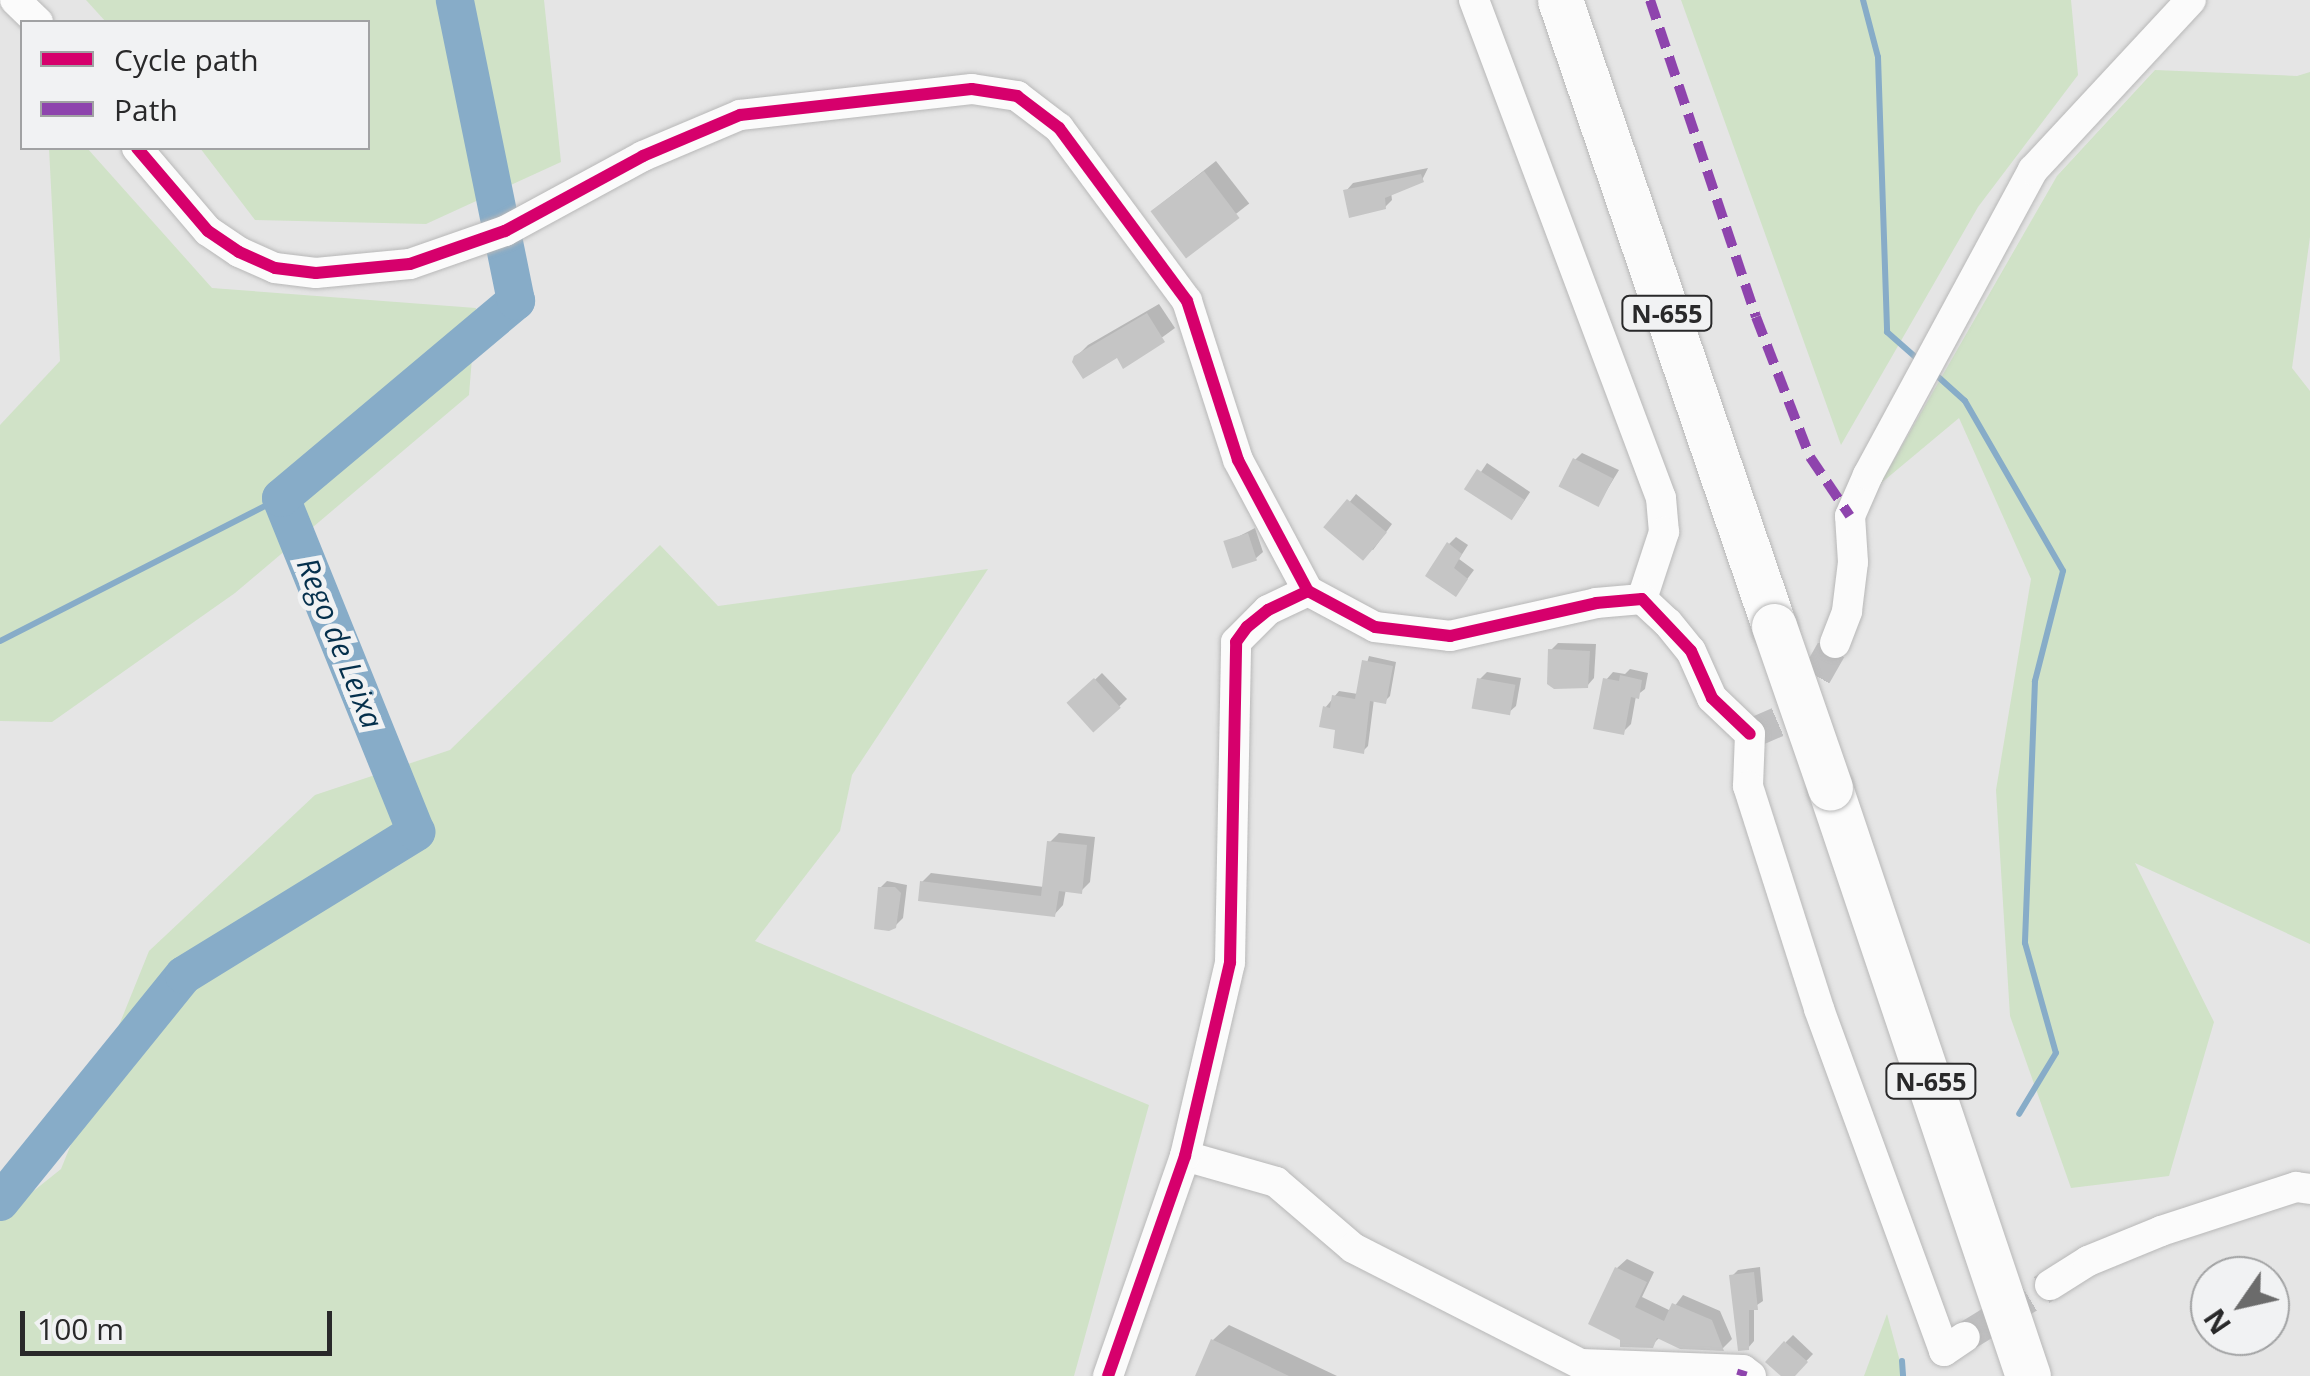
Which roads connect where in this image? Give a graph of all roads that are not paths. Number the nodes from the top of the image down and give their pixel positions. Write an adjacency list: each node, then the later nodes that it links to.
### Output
1 (15, 0): 5 (street)
2 (1474, 0): 8 (street)
3 (1560, 0): 16 (highway, N-655, bridge)
4 (2191, 0): 9 (street)
5 (36, 20)
6 (139, 150): 7 (street)
7 (1308, 591): 8 (street); 10 (street)
8 (1642, 599): 13 (street)
9 (1835, 643)
10 (1185, 1156): 14 (street); 15 (street)
11 (2310, 1189): 12 (street)
12 (2050, 1284)
13 (1951, 1355)
14 (1108, 1376)
15 (1751, 1376)
16 (2028, 1376)

